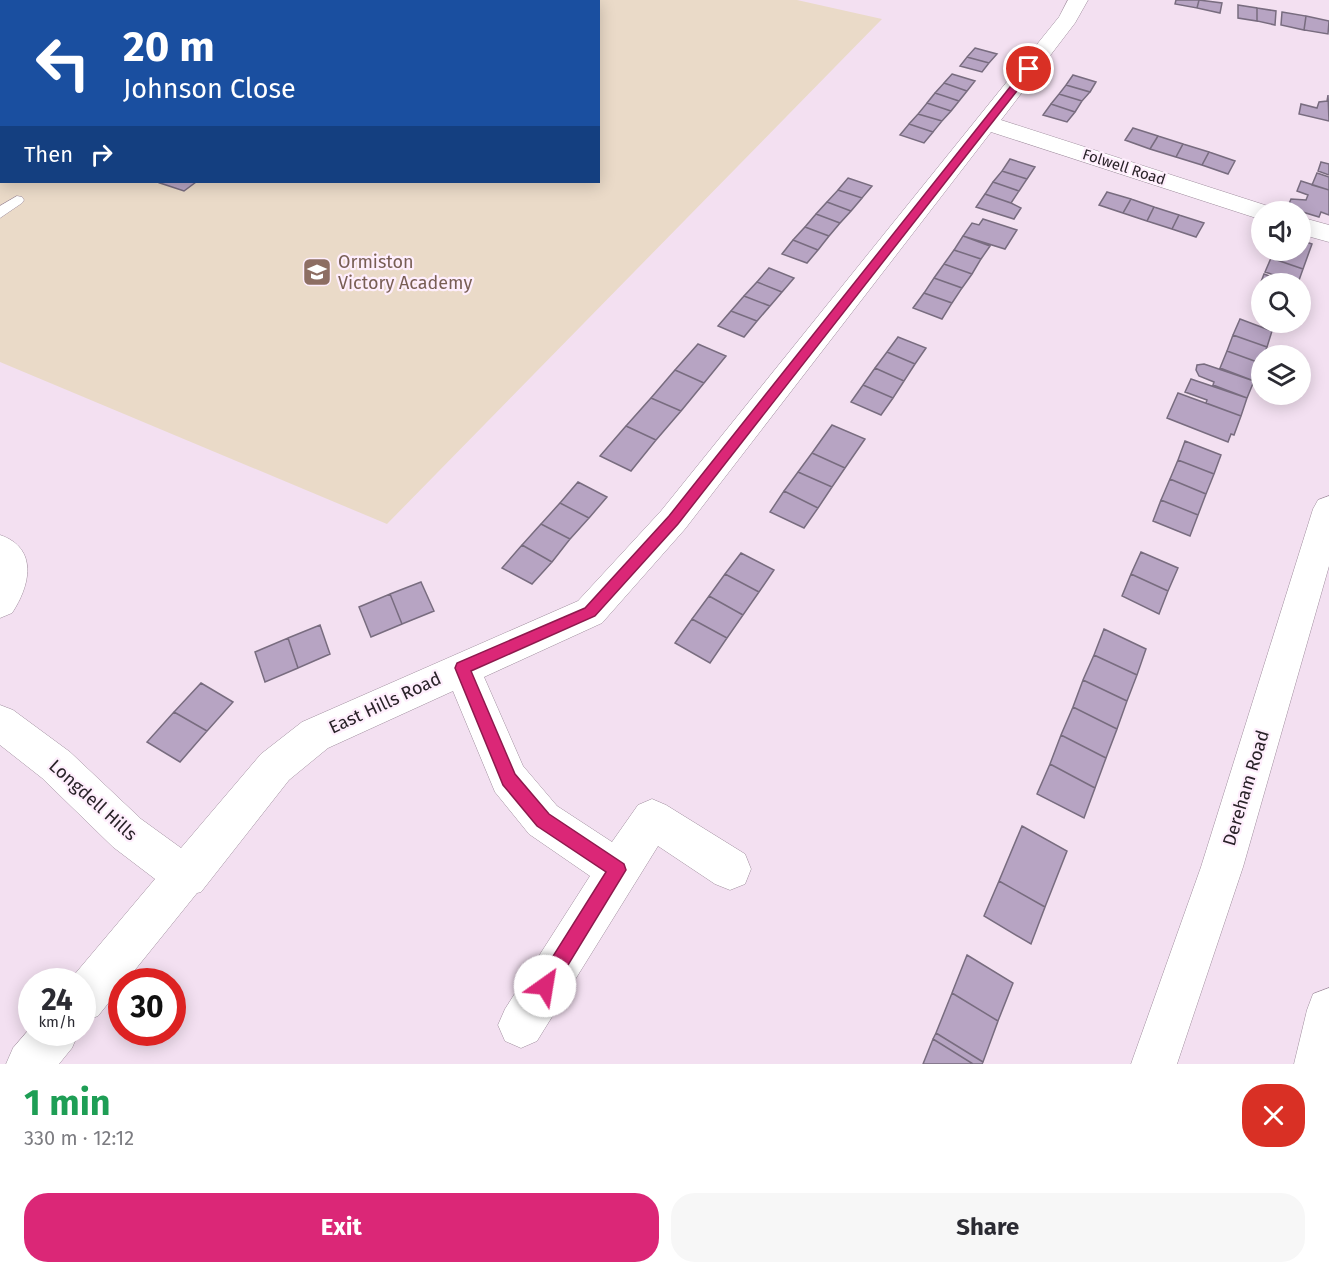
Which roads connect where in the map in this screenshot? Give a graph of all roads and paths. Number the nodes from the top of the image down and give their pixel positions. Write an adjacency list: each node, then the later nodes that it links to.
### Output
1 (1078, 0): 2 (main road, East Hills Road)
2 (987, 123): 4 (main road, Folwell Road); 11 (main road, East Hills Road)
3 (17, 200): 5 (lane)
4 (1251, 208)
5 (0, 213)
6 (1311, 228): 7 (main road)
7 (1329, 234)
8 (1329, 509): 21 (main road, Dereham Road)
9 (0, 549): 10 (main road)
10 (0, 603)
11 (462, 668): 14 (main road); 15 (main road, East Hills Road)
12 (0, 723): 15 (main road, Longdell Hills)
13 (730, 869): 14 (main road)
14 (618, 870): 18 (main road)
15 (186, 877): 16 (main road, East Hills Road)
16 (96, 983)
17 (1329, 1010): 22 (main road)
18 (521, 1025)
19 (44, 1046): 20 (main road)
20 (29, 1064)
21 (1154, 1064)
22 (1317, 1064)

